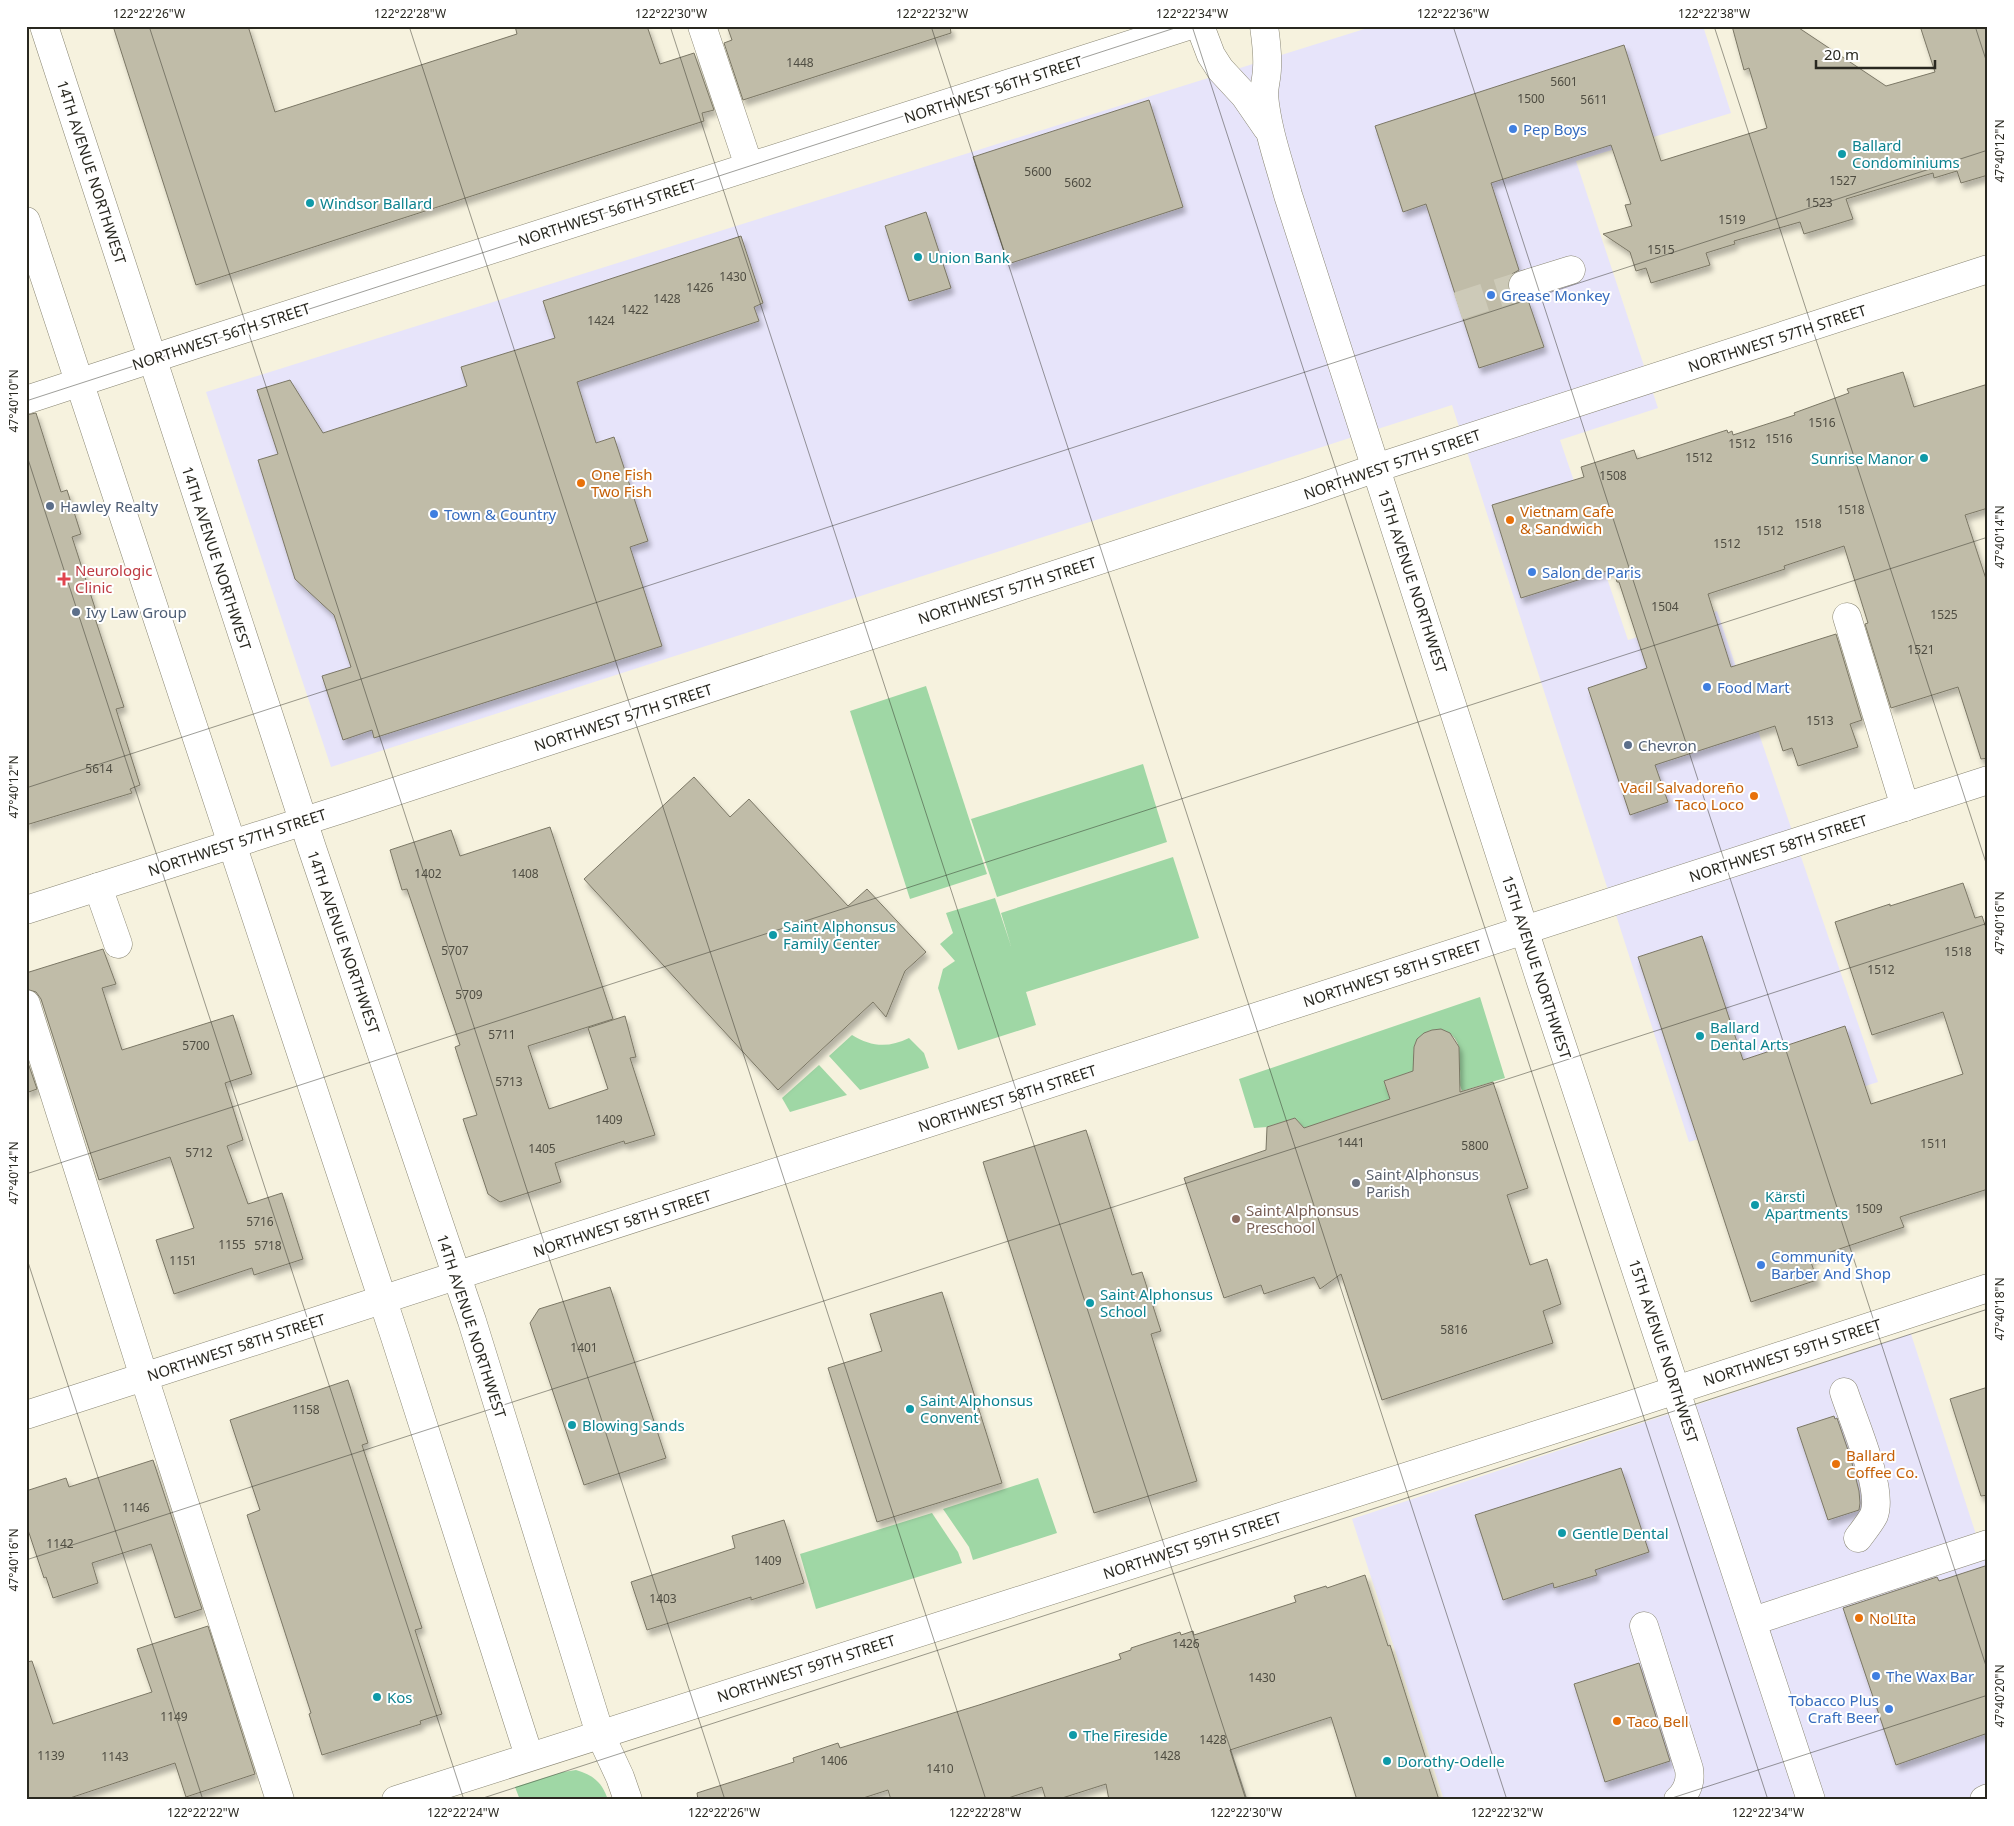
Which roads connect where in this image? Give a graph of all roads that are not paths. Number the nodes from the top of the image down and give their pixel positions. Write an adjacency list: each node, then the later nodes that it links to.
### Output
1 (44, 26): 12 (street, 14TH AVENUE NORTHWEST)
2 (702, 26): 7 (street)
3 (1188, 26): 7 (street, NORTHWEST 56TH STREET)
4 (1200, 26): 6 (street, 15TH AVENUE NORTHWEST)
5 (1264, 26): 6 (street, 15TH AVENUE NORTHWEST)
6 (1269, 131): 15 (street, 15TH AVENUE NORTHWEST)
7 (749, 166): 12 (street, NORTHWEST 56TH STREET)
8 (26, 221): 13 (street)
9 (1988, 269): 15 (street, NORTHWEST 57TH STREET)
10 (1571, 270): 11 (street)
11 (1523, 284)
12 (152, 358): 13 (street, NORTHWEST 56TH STREET); 19 (street, 14TH AVENUE NORTHWEST)
13 (80, 383): 14 (street, NORTHWEST 56TH STREET); 20 (street)
14 (26, 400)
15 (1376, 468): 19 (street, NORTHWEST 57TH STREET); 23 (street, 15TH AVENUE NORTHWEST)
16 (1847, 618): 18 (street)
17 (1988, 780): 18 (street, NORTHWEST 58TH STREET)
18 (1905, 807): 23 (street, NORTHWEST 58TH STREET)
19 (304, 821): 20 (street, NORTHWEST 57TH STREET); 26 (street, 14TH AVENUE NORTHWEST)
20 (232, 843): 21 (street, NORTHWEST 57TH STREET); 28 (street)
21 (98, 887): 22 (street, NORTHWEST 57TH STREET); 24 (street)
22 (26, 910)
23 (1524, 930): 26 (street, NORTHWEST 58TH STREET); 30 (street, 15TH AVENUE NORTHWEST)
24 (118, 944)
25 (26, 1004): 29 (street)
26 (456, 1276): 28 (street, NORTHWEST 58TH STREET); 37 (street, 14TH AVENUE NORTHWEST)
27 (1988, 1288): 30 (street, NORTHWEST 59TH STREET)
28 (382, 1300): 29 (street, NORTHWEST 58TH STREET); 38 (street)
29 (144, 1377): 32 (street, NORTHWEST 58TH STREET); 40 (street)
30 (1677, 1390): 35 (street, 15TH AVENUE NORTHWEST); 37 (street, NORTHWEST 59TH STREET)
31 (1844, 1392): 33 (street)
32 (26, 1415)
33 (1858, 1538)
34 (1988, 1544): 35 (street)
35 (1753, 1621): 44 (street, 15TH AVENUE NORTHWEST)
36 (1644, 1626): 43 (street)
37 (600, 1734): 38 (street, NORTHWEST 59TH STREET); 42 (street, 14TH AVENUE NORTHWEST)
38 (529, 1756): 41 (street, NORTHWEST 59TH STREET)
39 (1988, 1798): 45 (street)
40 (280, 1800)
41 (396, 1800)
42 (628, 1800)
43 (1678, 1800)
44 (1812, 1800)
45 (1984, 1800)

